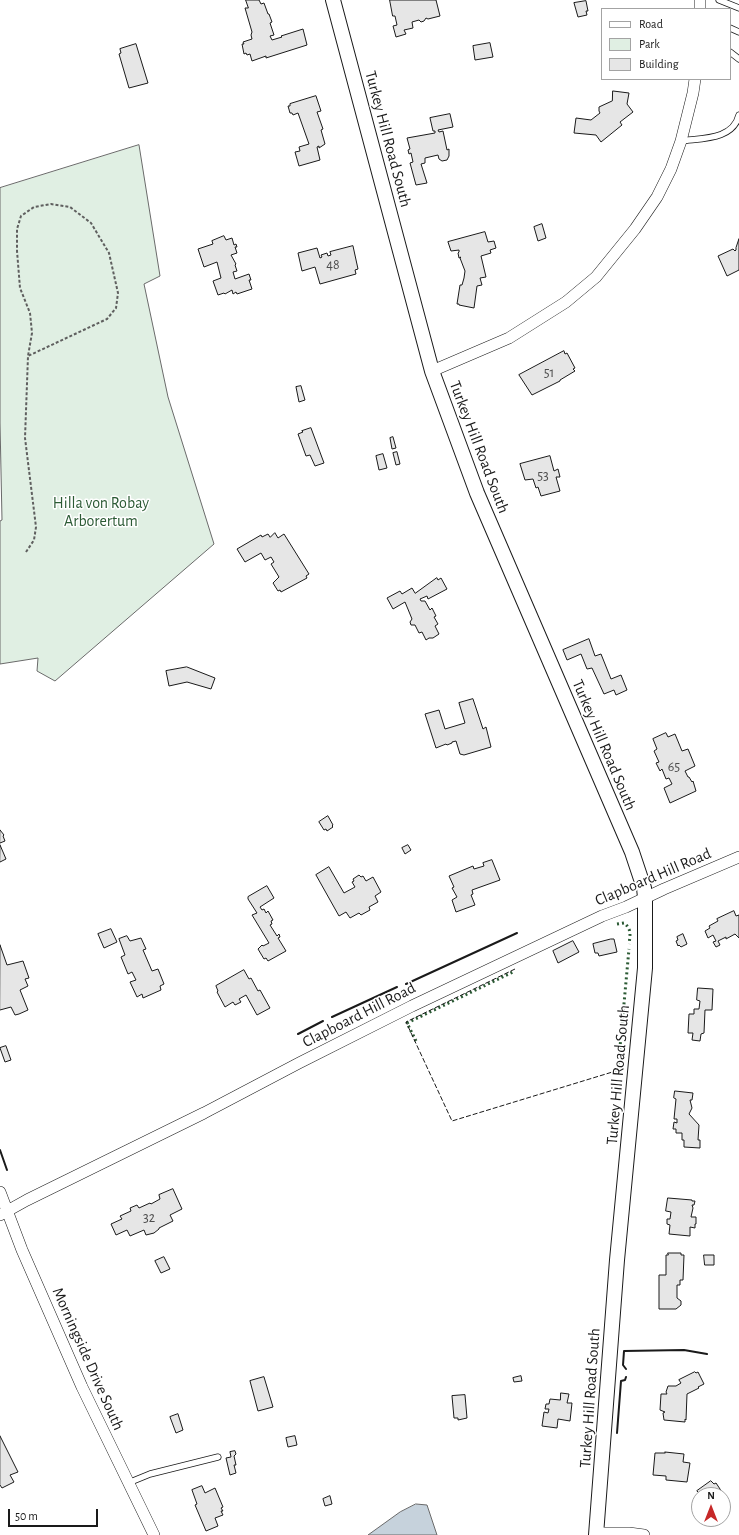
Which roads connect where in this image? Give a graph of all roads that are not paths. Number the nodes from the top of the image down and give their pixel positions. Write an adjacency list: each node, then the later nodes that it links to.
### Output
1 (333, 0): 9 (street, Turkey Hill Road South)
2 (719, 0): 3 (lane)
3 (739, 8)
4 (731, 53): 5 (lane)
5 (739, 59)
6 (695, 80): 8 (street)
7 (739, 115): 8 (lane)
8 (681, 141): 9 (street)
9 (432, 371): 11 (street, Turkey Hill Road South)
10 (739, 857): 11 (street, Clapboard Hill Road)
11 (645, 897): 13 (street, Clapboard Hill Road); 16 (street, Turkey Hill Road South)
12 (0, 1192): 13 (street, Morningside Drive South)
13 (3, 1213): 15 (street, Morningside Drive South)
14 (218, 1457): 15 (lane)
15 (128, 1483): 17 (street, Morningside Drive South)
16 (597, 1534): 18 (street)
17 (154, 1535)
18 (644, 1535)

